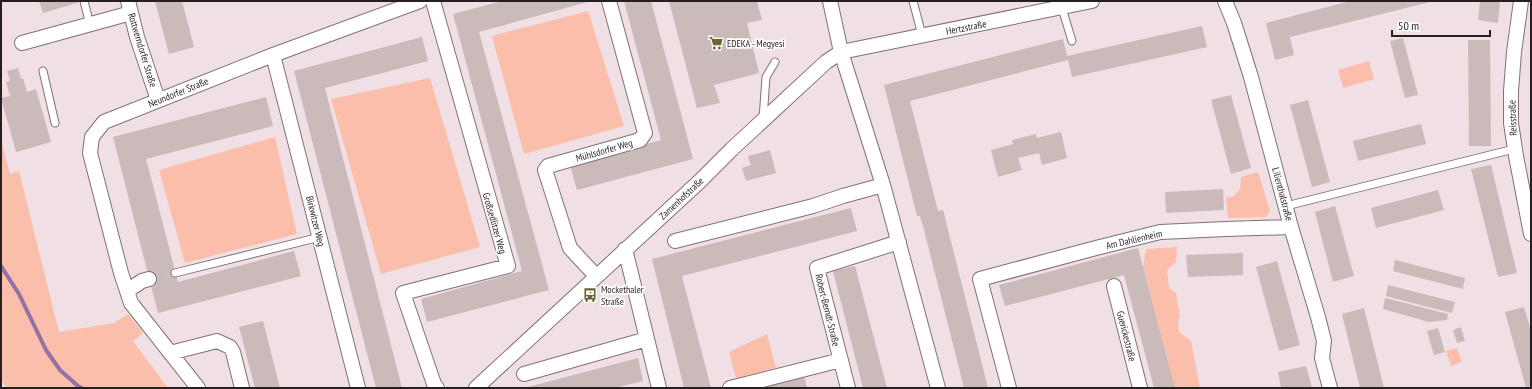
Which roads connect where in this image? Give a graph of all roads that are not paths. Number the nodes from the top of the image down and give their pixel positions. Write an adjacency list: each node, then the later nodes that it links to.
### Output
1 (84, 1): 12 (lane)
2 (420, 1): 17 (street, Neundorfer Straße)
3 (433, 1): 46 (street, Großsedlitzer Weg)
4 (609, 1): 34 (street, Mühlsdorfer Weg)
5 (830, 1): 16 (street)
6 (913, 1): 13 (lane)
7 (1092, 1): 11 (street, Hertzstraße)
8 (1225, 1): 25 (street, Lilienthalstraße)
9 (1521, 1): 23 (street, Reisstraße)
10 (130, 7): 12 (street); 20 (street, Rottwerndorfer Straße)
11 (1062, 8): 13 (street, Hertzstraße); 14 (lane)
12 (90, 25): 15 (street)
13 (922, 36): 16 (street, Hertzstraße)
14 (1072, 41)
15 (22, 43)
16 (841, 52): 21 (street, Zamenhofstraße); 24 (street)
17 (273, 55): 20 (street, Neundorfer Straße); 29 (street, Birkwitzer Weg)
18 (775, 62): 21 (lane)
19 (43, 71): 22 (lane)
20 (158, 100): 37 (street, Neundorfer Straße)
21 (763, 120): 32 (street, Zamenhofstraße)
22 (55, 123)
23 (1514, 148): 25 (lane); 26 (street, Reisstraße)
24 (883, 185): 30 (street); 31 (street)
25 (1286, 206): 27 (street, Lilienthalstraße)
26 (1529, 218): 28 (street, Reisstraße)
27 (1292, 227): 51 (street, Am Dahlienheim); 53 (street, Lilienthalstraße)
28 (1531, 234)
29 (320, 237): 33 (lane); 45 (street, Birkwitzer Weg)
30 (675, 241)
31 (899, 242): 40 (street, Robert-Berndt-Straße); 50 (street)
32 (625, 249): 34 (street, Zamenhofstraße); 38 (street)
33 (175, 273)
34 (596, 276): 42 (street, Zamenhofstraße)
35 (149, 279): 37 (street)
36 (1114, 286): 52 (street, Guerickestraße)
37 (127, 291): 39 (street, Neundorfer Straße)
38 (647, 339): 41 (street); 47 (street)
39 (170, 353): 43 (street, Neundorfer Straße); 44 (street)
40 (841, 360): 48 (street); 49 (street, Robert-Berndt-Straße)
41 (524, 374)
42 (483, 386)
43 (198, 388)
44 (242, 388)
45 (358, 388)
46 (437, 388)
47 (658, 388)
48 (730, 388)
49 (848, 388)
50 (938, 388)
51 (1009, 388)
52 (1139, 388)
53 (1330, 388)

